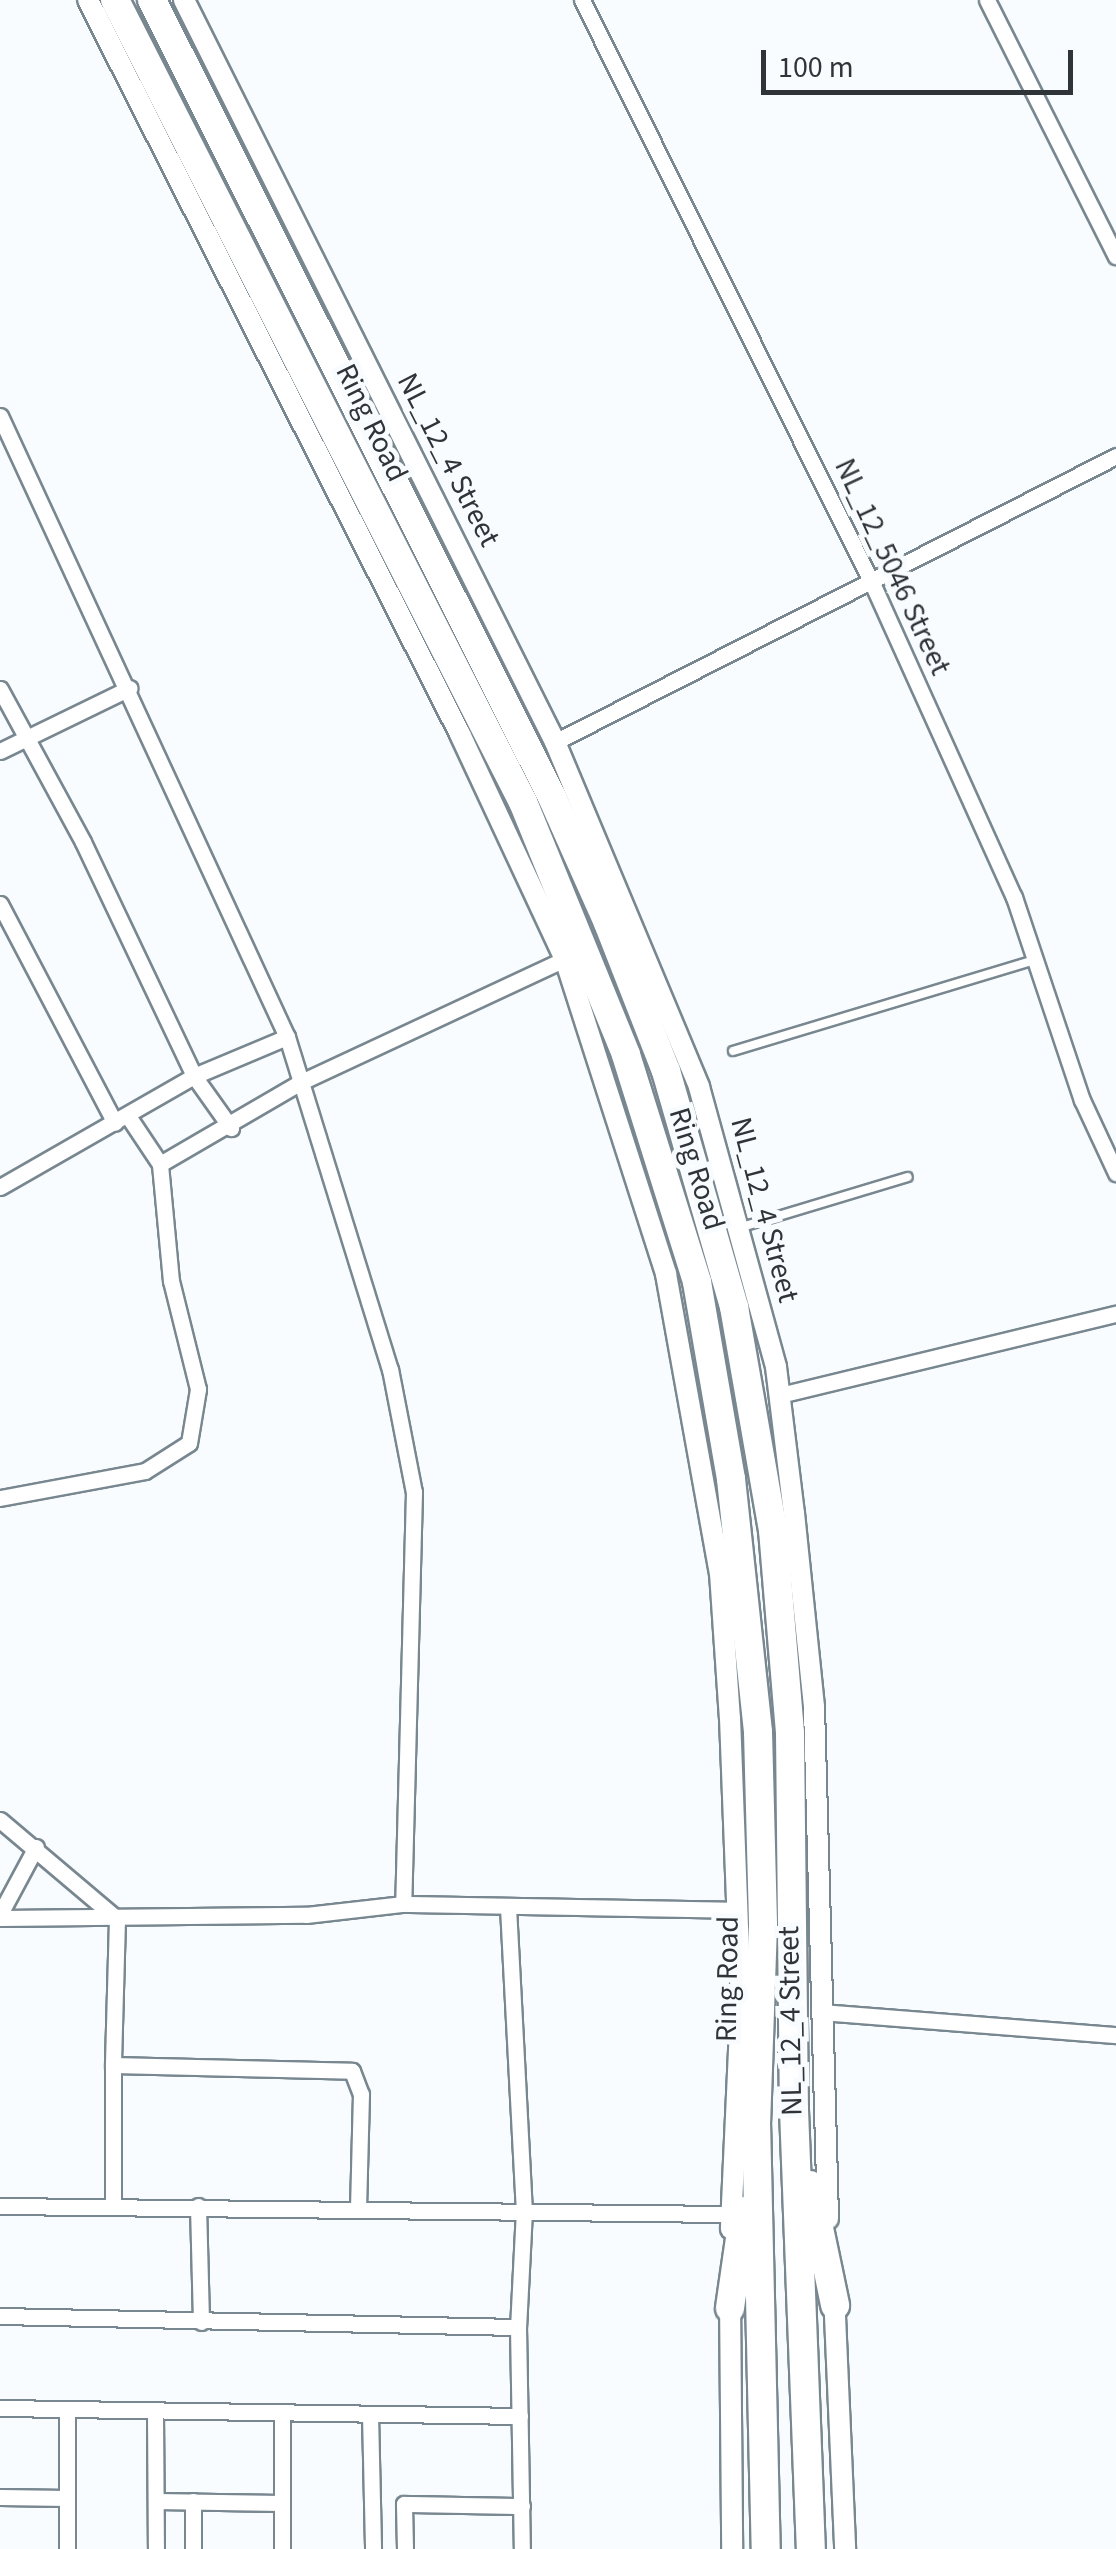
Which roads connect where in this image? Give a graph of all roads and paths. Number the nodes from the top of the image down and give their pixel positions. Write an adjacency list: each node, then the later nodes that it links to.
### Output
1 (88, 0): 17 (street)
2 (116, 0): 44 (highway, Ring Road)
3 (152, 0): 43 (highway, Ring Road)
4 (184, 0): 14 (street, NL_12_4 Street)
5 (582, 0): 10 (street, NL_12_5046 Street)
6 (987, 0): 7 (street)
7 (1116, 256)
8 (0, 416): 12 (street)
9 (1116, 456): 10 (street)
10 (872, 584): 14 (street); 18 (street, NL_12_5046 Street)
11 (0, 688): 13 (street)
12 (130, 688): 13 (street); 19 (street)
13 (28, 738): 15 (street); 21 (street)
14 (555, 742): 29 (street, NL_12_4 Street)
15 (0, 751)
16 (0, 904): 23 (street)
17 (565, 959): 22 (street); 37 (street)
18 (1035, 960): 20 (lane); 26 (street, NL_12_5046 Street)
19 (286, 1036): 21 (street); 22 (street)
20 (734, 1052)
21 (194, 1076): 23 (street); 24 (street)
22 (301, 1082): 24 (street); 35 (street)
23 (122, 1120): 25 (street); 28 (street)
24 (231, 1128): 25 (street)
25 (160, 1164): 32 (street)
26 (1116, 1173)
27 (908, 1177): 29 (lane)
28 (0, 1188)
29 (738, 1228): 31 (street, NL_12_4 Street)
30 (1116, 1314): 31 (street)
31 (780, 1395): 40 (street, NL_12_4 Street)
32 (0, 1498)
33 (0, 1820): 34 (street)
34 (36, 1848): 38 (street); 39 (street)
35 (403, 1904): 36 (street); 39 (street)
36 (508, 1907): 37 (street); 49 (street)
37 (737, 1910): 50 (street)
38 (0, 1916): 39 (street)
39 (117, 1919): 42 (street)
40 (822, 2012): 41 (street); 51 (street, NL_12_4 Street)
41 (1116, 2036)
42 (113, 2065): 45 (street); 46 (street)
43 (794, 2110): 51 (highway); 79 (highway, Ring Road)
44 (756, 2120): 52 (highway); 78 (highway, Ring Road)
45 (114, 2204): 47 (street); 48 (street)
46 (358, 2205): 48 (street); 49 (street)
47 (0, 2206)
48 (198, 2206): 54 (street)
49 (524, 2210): 50 (street); 55 (street)
50 (731, 2214): 52 (street)
51 (835, 2306): 80 (street, NL_12_4 Street)
52 (730, 2308): 77 (street)
53 (0, 2316): 54 (street)
54 (201, 2322): 55 (street)
55 (518, 2328): 61 (street)
56 (0, 2408): 57 (street)
57 (67, 2410): 58 (street); 63 (street)
58 (156, 2413): 60 (street); 64 (street)
59 (370, 2414): 60 (street); 61 (street); 66 (street)
60 (282, 2415): 67 (street)
61 (520, 2416): 69 (street)
62 (0, 2496): 63 (street)
63 (67, 2498): 70 (street)
64 (156, 2501): 65 (street); 71 (street)
65 (193, 2502): 67 (street); 72 (street)
66 (372, 2502): 68 (street); 74 (street)
67 (280, 2503): 73 (street)
68 (404, 2504): 69 (street); 75 (street)
69 (522, 2506): 76 (street)
70 (68, 2549)
71 (156, 2549)
72 (193, 2549)
73 (282, 2549)
74 (373, 2549)
75 (404, 2549)
76 (522, 2549)
77 (732, 2549)
78 (766, 2549)
79 (811, 2549)
80 (845, 2549)

